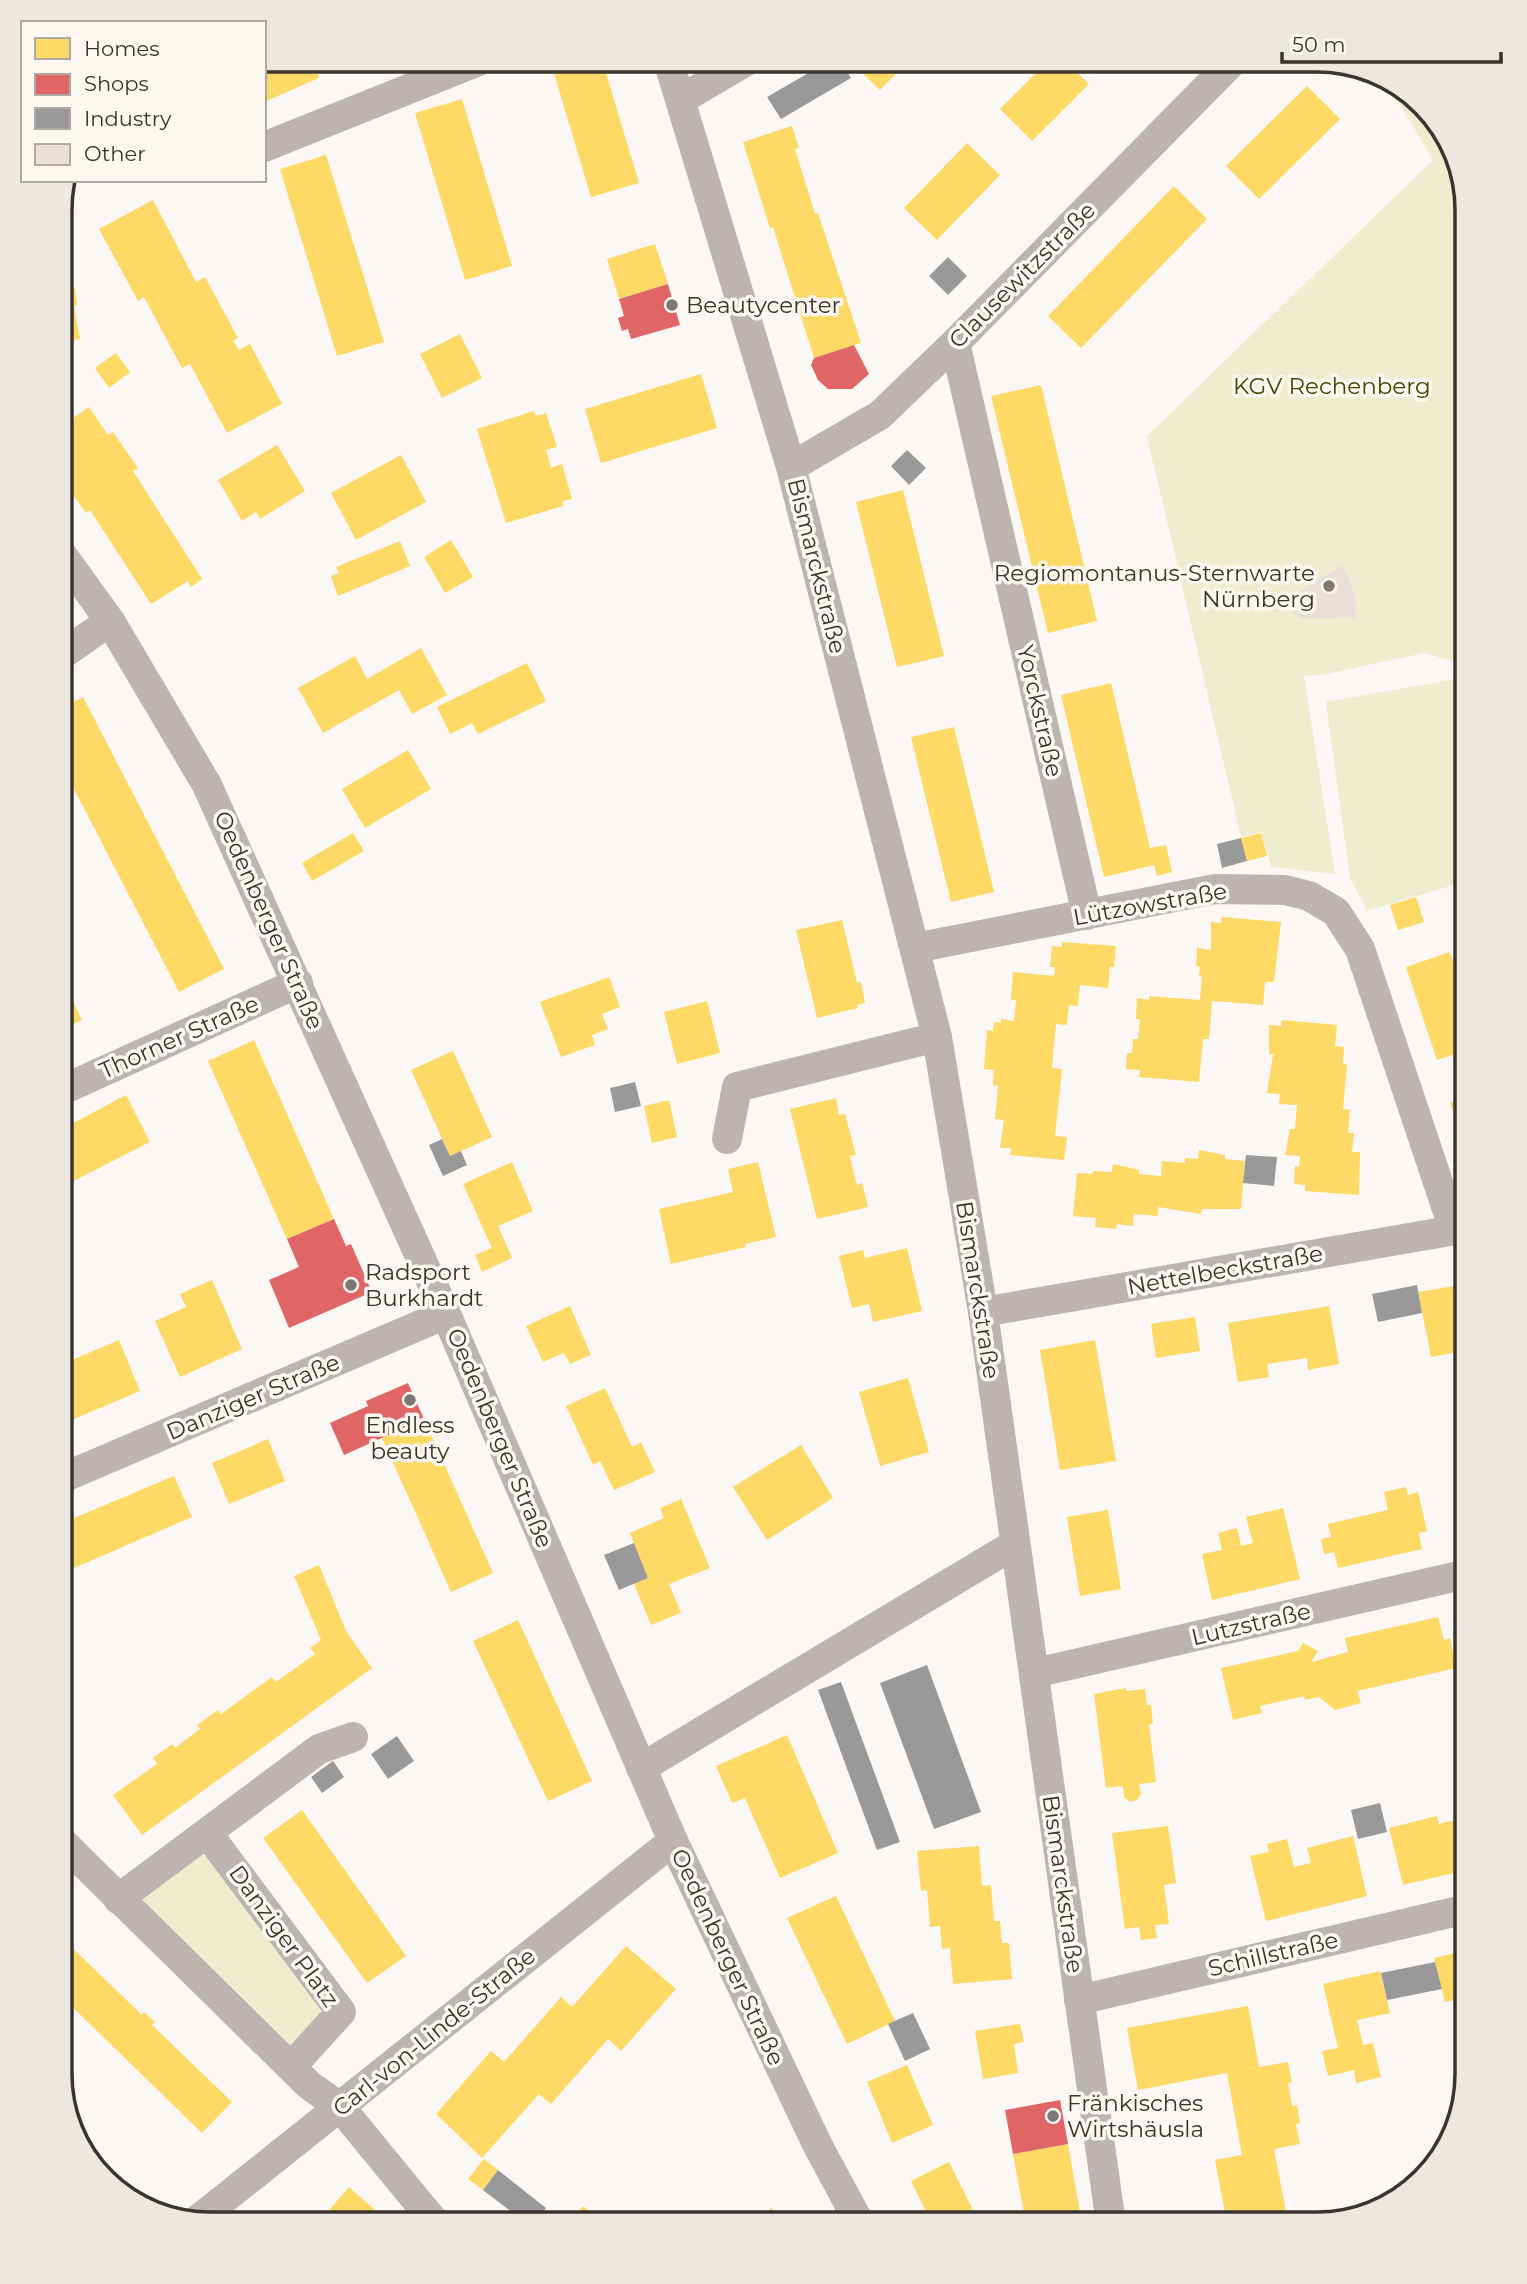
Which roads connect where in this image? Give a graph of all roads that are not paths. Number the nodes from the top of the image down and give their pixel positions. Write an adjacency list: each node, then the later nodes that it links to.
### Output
1 (451, 72): 6 (street)
2 (672, 72): 5 (street, Bismarckstraße)
3 (728, 72): 5 (street)
4 (1222, 72): 7 (street, Clausewitzstraße)
5 (680, 100): 8 (street, Bismarckstraße)
6 (266, 146)
7 (954, 344): 8 (street, Clausewitzstraße); 12 (street, Yorckstraße)
8 (791, 467): 13 (street, Bismarckstraße)
9 (72, 569): 10 (street, Oedenberger Straße)
10 (110, 621): 11 (street); 14 (street, Oedenberger Straße)
11 (72, 648)
12 (1087, 915): 13 (street, Lützowstraße); 18 (street, Lützowstraße)
13 (915, 948): 15 (street, Bismarckstraße)
14 (298, 983): 16 (street, Thorner Straße); 21 (street, Oedenberger Straße)
15 (937, 1037): 17 (street); 20 (street, Bismarckstraße)
16 (72, 1086)
17 (727, 1139)
18 (1455, 1212)
19 (1455, 1230): 20 (street, Nettelbeckstraße)
20 (983, 1311): 23 (street, Bismarckstraße)
21 (446, 1314): 22 (street, Danziger Straße); 27 (street, Oedenberger Straße)
22 (72, 1474)
23 (1015, 1544): 25 (street, Bismarckstraße); 27 (street)
24 (1455, 1577): 25 (street, Lutzstraße)
25 (1035, 1673): 33 (street, Bismarckstraße)
26 (353, 1737): 28 (street)
27 (641, 1768): 29 (street, Oedenberger Straße)
28 (208, 1834): 31 (street); 34 (street, Danziger Platz)
29 (673, 1841): 35 (street, Carl-von-Linde-Straße); 38 (street, Oedenberger Straße)
30 (72, 1852): 31 (street)
31 (118, 1899): 34 (street)
32 (1455, 1912): 33 (street, Schillstraße)
33 (1079, 2000): 39 (street, Bismarckstraße)
34 (291, 2067): 35 (street)
35 (340, 2107): 36 (street, Carl-von-Linde-Straße); 37 (street)
36 (208, 2212)
37 (426, 2212)
38 (854, 2212)
39 (1109, 2212)

